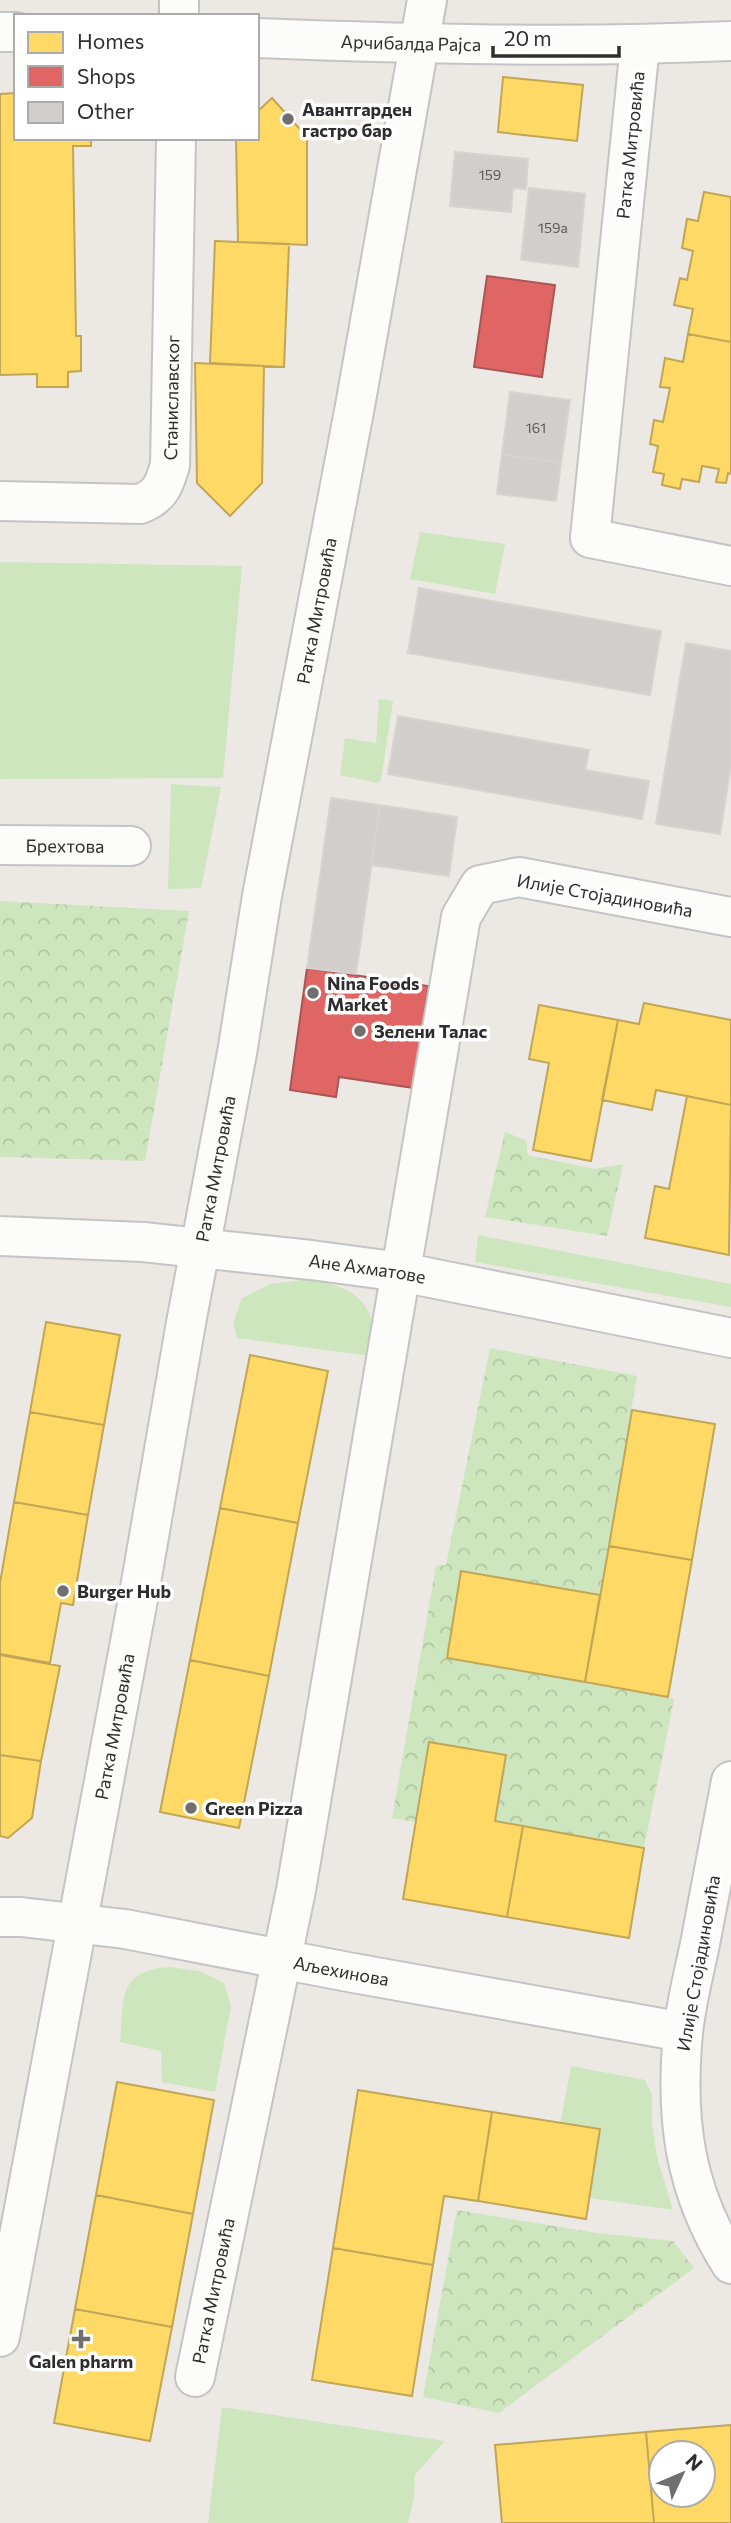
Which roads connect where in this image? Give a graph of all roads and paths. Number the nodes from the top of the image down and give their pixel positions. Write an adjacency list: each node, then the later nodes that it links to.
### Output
1 (427, 0): 4 (street, Ратка Митровића)
2 (259, 38): 4 (street, Арчибалда Рајса)
3 (731, 41): 5 (street, Арчибалда Рајса)
4 (420, 42): 5 (street, Арчибалда Рајса); 14 (street, Ратка Митровића)
5 (640, 45): 8 (street, Ратка Митровића)
6 (176, 140): 7 (street, Станиславског)
7 (0, 501)
8 (731, 566)
9 (0, 845): 10 (street, Брехтова)
10 (131, 846)
11 (480, 885): 12 (street, Илије Стојадиновића); 15 (street, Ратка Митровића)
12 (731, 917)
13 (0, 1236): 14 (street, Ане Ахматове)
14 (200, 1248): 15 (street, Ане Ахматове); 19 (street, Ратка Митровића)
15 (401, 1272): 16 (street, Ане Ахматове); 20 (street, Ратка Митровића)
16 (731, 1338)
17 (731, 1781): 21 (street, Илије Стојадиновића)
18 (0, 1917): 19 (street, Аљехинова)
19 (78, 1923): 20 (street, Аљехинова); 23 (street, Ратка Митровића)
20 (281, 1958): 21 (street, Аљехинова); 24 (street, Ратка Митровића)
21 (683, 2032): 22 (street, Илије Стојадиновића)
22 (731, 2264)
23 (0, 2337)
24 (195, 2377)

